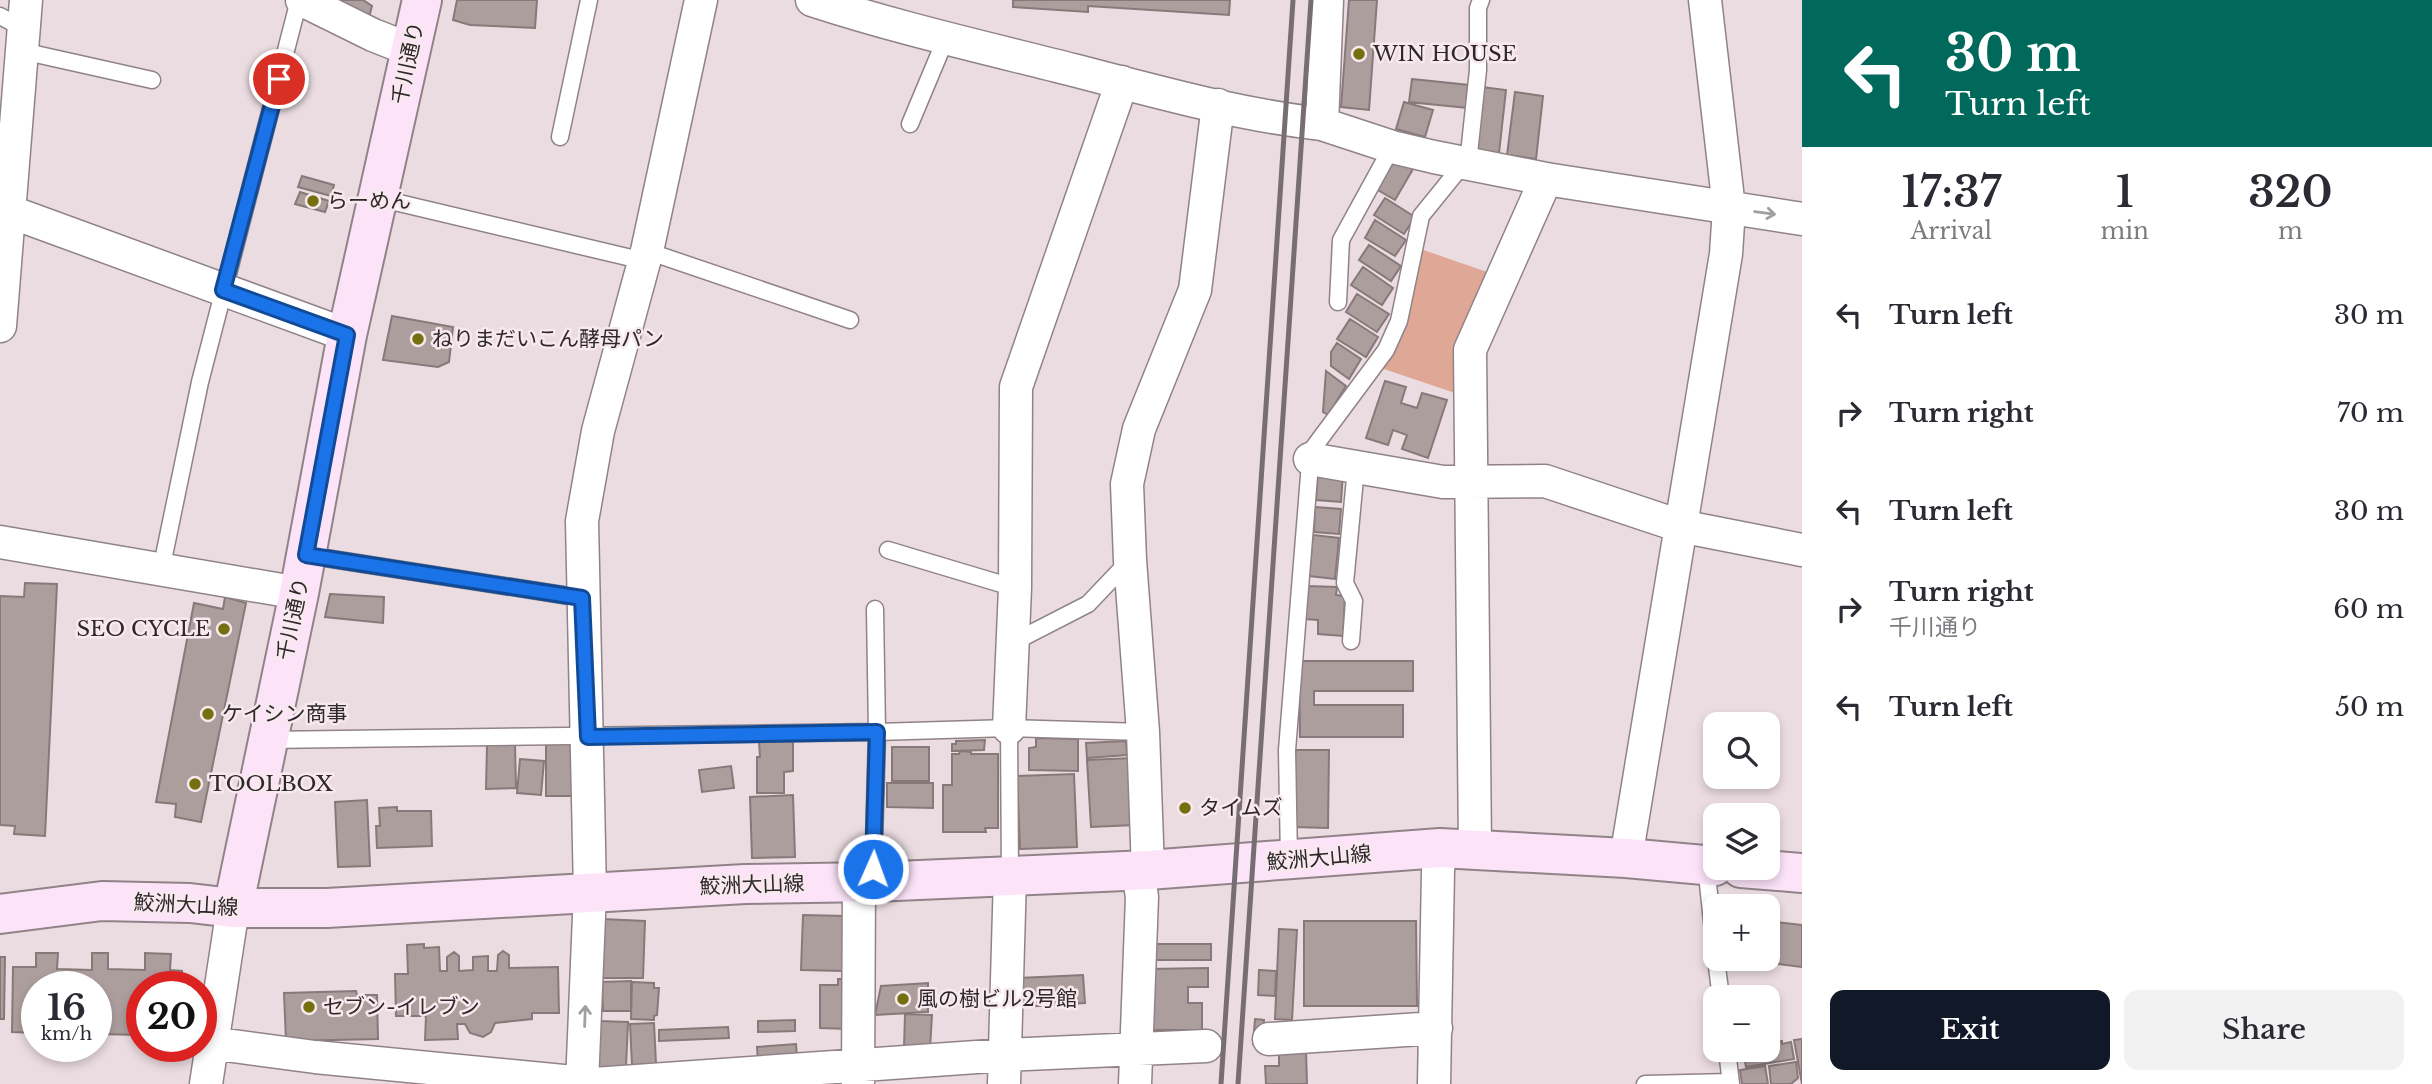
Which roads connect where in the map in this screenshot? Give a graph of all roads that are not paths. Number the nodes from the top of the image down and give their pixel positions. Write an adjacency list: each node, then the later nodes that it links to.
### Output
1 (301, 0): 12 (street); 27 (lane)
2 (422, 0): 12 (main road, 千川通り)
3 (589, 0): 18 (lane)
4 (701, 0): 26 (street)
5 (812, 0): 9 (street)
6 (1327, 0): 17 (street)
7 (1481, 0): 20 (lane)
8 (1705, 0): 23 (street)
9 (858, 7): 11 (street)
10 (18, 24): 13 (lane); 24 (street)
11 (946, 38): 14 (street); 16 (lane)
12 (411, 50): 22 (main road, 千川通り)
13 (152, 80)
14 (1122, 82): 15 (street); 42 (street)
15 (1218, 105): 17 (street); 40 (street)
16 (910, 124)
17 (1322, 124): 19 (street)
18 (560, 136)
19 (1392, 146): 20 (street); 28 (lane)
20 (1466, 163): 21 (street); 32 (lane)
21 (1546, 179): 23 (street); 34 (street)
22 (378, 198): 26 (lane); 31 (main road, 千川通り)
23 (1728, 208): 25 (street, one-way to 25); 35 (street)
24 (5, 210): 27 (street); 30 (street)
25 (1802, 219)
26 (645, 256): 29 (lane); 44 (street)
27 (223, 290): 31 (street); 41 (lane)
28 (1338, 302)
29 (850, 320)
30 (0, 326)
31 (347, 335): 39 (main road, 千川通り)
32 (1310, 459): 33 (street); 55 (lane)
33 (1356, 468): 34 (street); 46 (lane)
34 (1470, 481): 35 (street); 53 (street)
35 (1680, 526): 38 (street); 54 (street)
36 (0, 542): 41 (street)
37 (888, 550): 42 (lane)
38 (1802, 550)
39 (306, 555): 43 (main road, 千川通り); 44 (lane)
40 (1130, 560): 47 (lane); 50 (street)
41 (161, 570): 43 (street)
42 (1015, 588): 47 (street)
43 (299, 593): 52 (main road, 千川通り)
44 (582, 598): 51 (street)
45 (875, 609): 49 (lane)
46 (1351, 642)
47 (1013, 643): 48 (street)
48 (1009, 728): 49 (lane); 50 (lane); 60 (lane)
49 (877, 732): 51 (lane); 61 (lane)
50 (1143, 732): 59 (street)
51 (588, 737): 52 (lane); 62 (street)
52 (267, 740): 63 (main road, 千川通り)
53 (1457, 848): 54 (main road, 鮫洲大山線); 55 (main road, 鮫洲大山線); 66 (street)
54 (1626, 858): 56 (main road, 鮫洲大山線)
55 (1289, 861): 59 (main road, 鮫洲大山線)
56 (1703, 864)
57 (1780, 868): 58 (main road, 鮫洲大山線)
58 (1800, 869)
59 (1143, 870): 60 (main road, 鮫洲大山線); 70 (street)
60 (1010, 876): 61 (main road, 鮫洲大山線); 73 (street)
61 (866, 882): 62 (main road, 鮫洲大山線); 74 (street)
62 (590, 892): 63 (main road, 鮫洲大山線); 78 (street, one-way to 62)
63 (233, 908): 64 (main road, 鮫洲大山線); 65 (street)
64 (0, 914)
65 (217, 1006)
66 (1436, 1028): 67 (street); 80 (street)
67 (1269, 1040)
68 (217, 1044): 78 (street)
69 (1206, 1046): 70 (street)
70 (1137, 1048): 73 (street); 79 (street)
71 (209, 1062): 77 (street)
72 (1728, 1062): 76 (lane)
73 (1004, 1070): 74 (street)
74 (858, 1075): 75 (street)
75 (722, 1079): 78 (street)
76 (1730, 1083): 81 (lane)
77 (206, 1084)
78 (582, 1084)
79 (1135, 1084)
80 (1434, 1084)
81 (1645, 1084)

